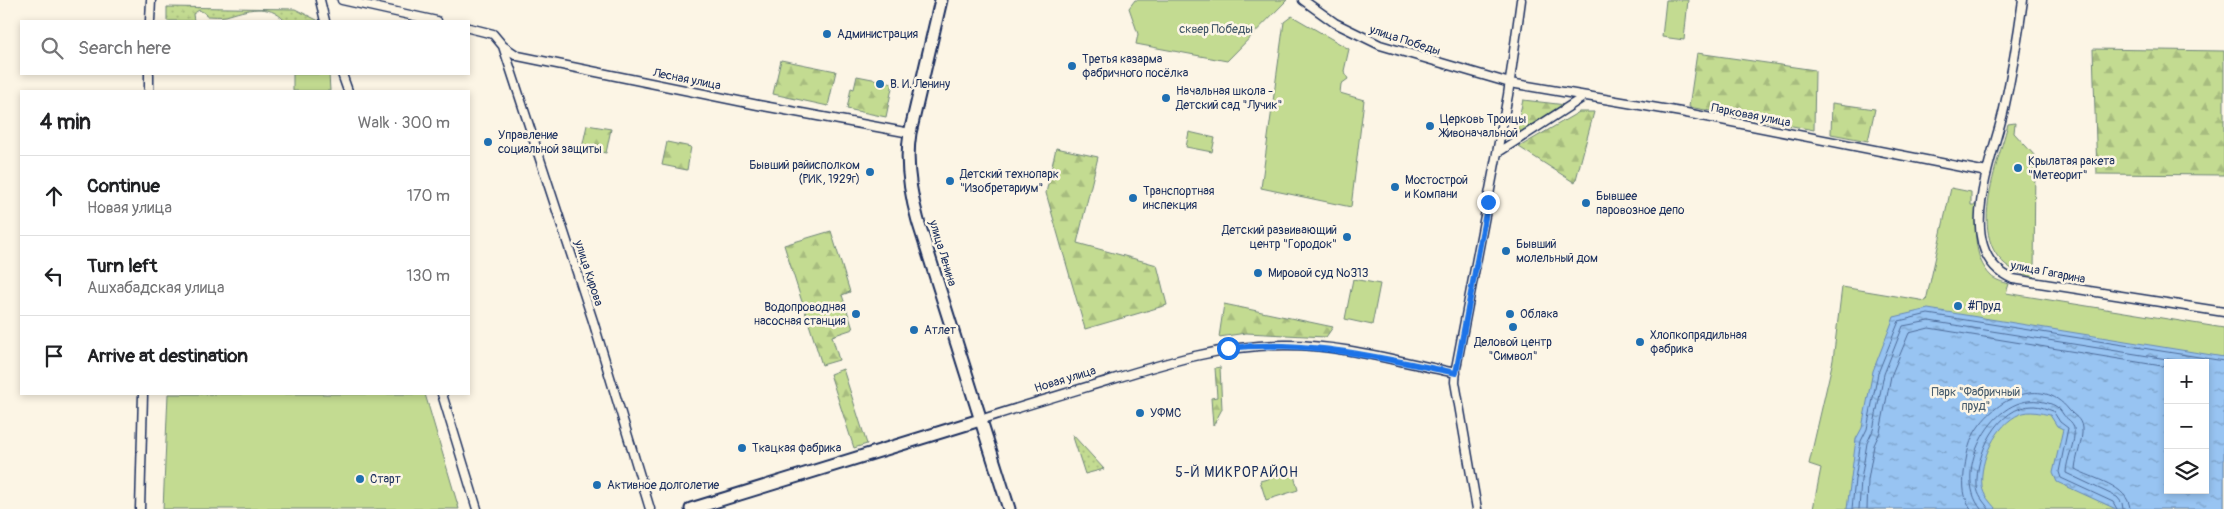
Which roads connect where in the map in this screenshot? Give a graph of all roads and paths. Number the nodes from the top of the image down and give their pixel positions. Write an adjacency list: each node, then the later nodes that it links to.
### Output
1 (151, 0): 8 (street)
2 (320, 0): 9 (street)
3 (342, 0): 10 (street)
4 (941, 0): 19 (street, улица Ленина)
5 (1302, 0): 15 (street, улица Победы)
6 (1521, 0): 15 (street)
7 (2023, 0): 21 (street, улица Гагарина)
8 (150, 20)
9 (325, 20)
10 (432, 20)
11 (470, 28): 12 (street, Лесная улица)
12 (503, 46): 19 (street, Лесная улица); 29 (street, улица Кирова)
13 (149, 75): 16 (street)
14 (342, 75): 17 (street)
15 (1510, 83): 18 (street, Парковая улица); 20 (street)
16 (149, 90)
17 (348, 90)
18 (1585, 96): 20 (street); 21 (street, Парковая улица)
19 (910, 133): 26 (street, улица Ленина)
20 (1497, 153): 23 (street)
21 (1987, 172): 22 (street, улица Гагарина)
22 (2224, 312)
23 (1456, 373): 26 (street, Новая улица); 32 (street)
24 (143, 395): 27 (street)
25 (442, 395): 28 (street)
26 (980, 420): 30 (street, Новая улица); 31 (street, улица Ленина)
27 (140, 509)
28 (477, 509)
29 (650, 509)
30 (691, 509)
31 (1009, 509)
32 (1477, 509)

